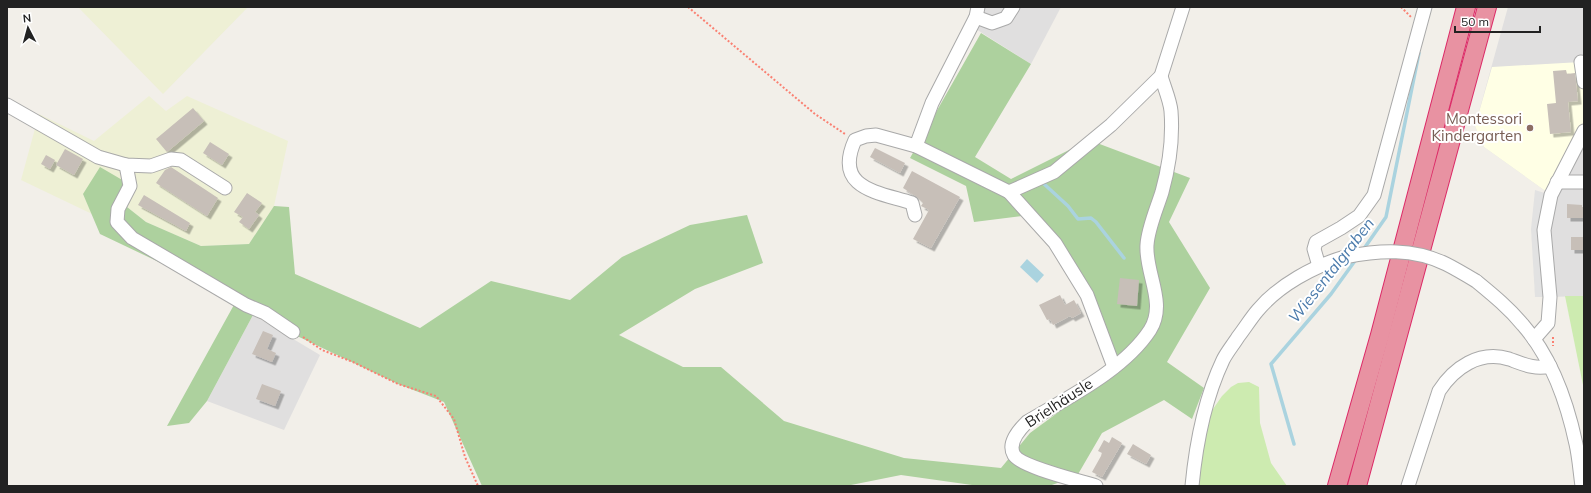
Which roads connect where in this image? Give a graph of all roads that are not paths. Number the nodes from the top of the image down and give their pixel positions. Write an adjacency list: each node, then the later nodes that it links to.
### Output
1 (1013, 7): 7 (street)
2 (1183, 7): 10 (street)
3 (1425, 7): 21 (street)
4 (1466, 7): 28 (highway)
5 (1487, 7): 8 (highway)
6 (1497, 7): 8 (highway)
7 (977, 12): 14 (street)
8 (1480, 34): 29 (highway)
9 (1581, 62): 11 (street)
10 (1161, 76): 19 (street); 25 (street)
11 (1584, 82)
12 (7, 105): 15 (street)
13 (1584, 131): 16 (street)
14 (916, 146): 19 (street); 20 (street)
15 (126, 165): 18 (street); 22 (street)
16 (1557, 182): 17 (street); 23 (street)
17 (1584, 182)
18 (224, 188)
19 (1009, 192): 25 (street)
20 (915, 216)
21 (1319, 266): 23 (street, bridge); 27 (street)
22 (293, 332)
23 (1534, 339): 24 (street)
24 (1550, 366): 30 (street); 31 (street)
25 (1114, 367): 26 (street, Brielhäusle)
26 (1096, 486)
27 (1192, 486)
28 (1337, 486)
29 (1357, 486)
30 (1408, 486)
31 (1582, 486)

